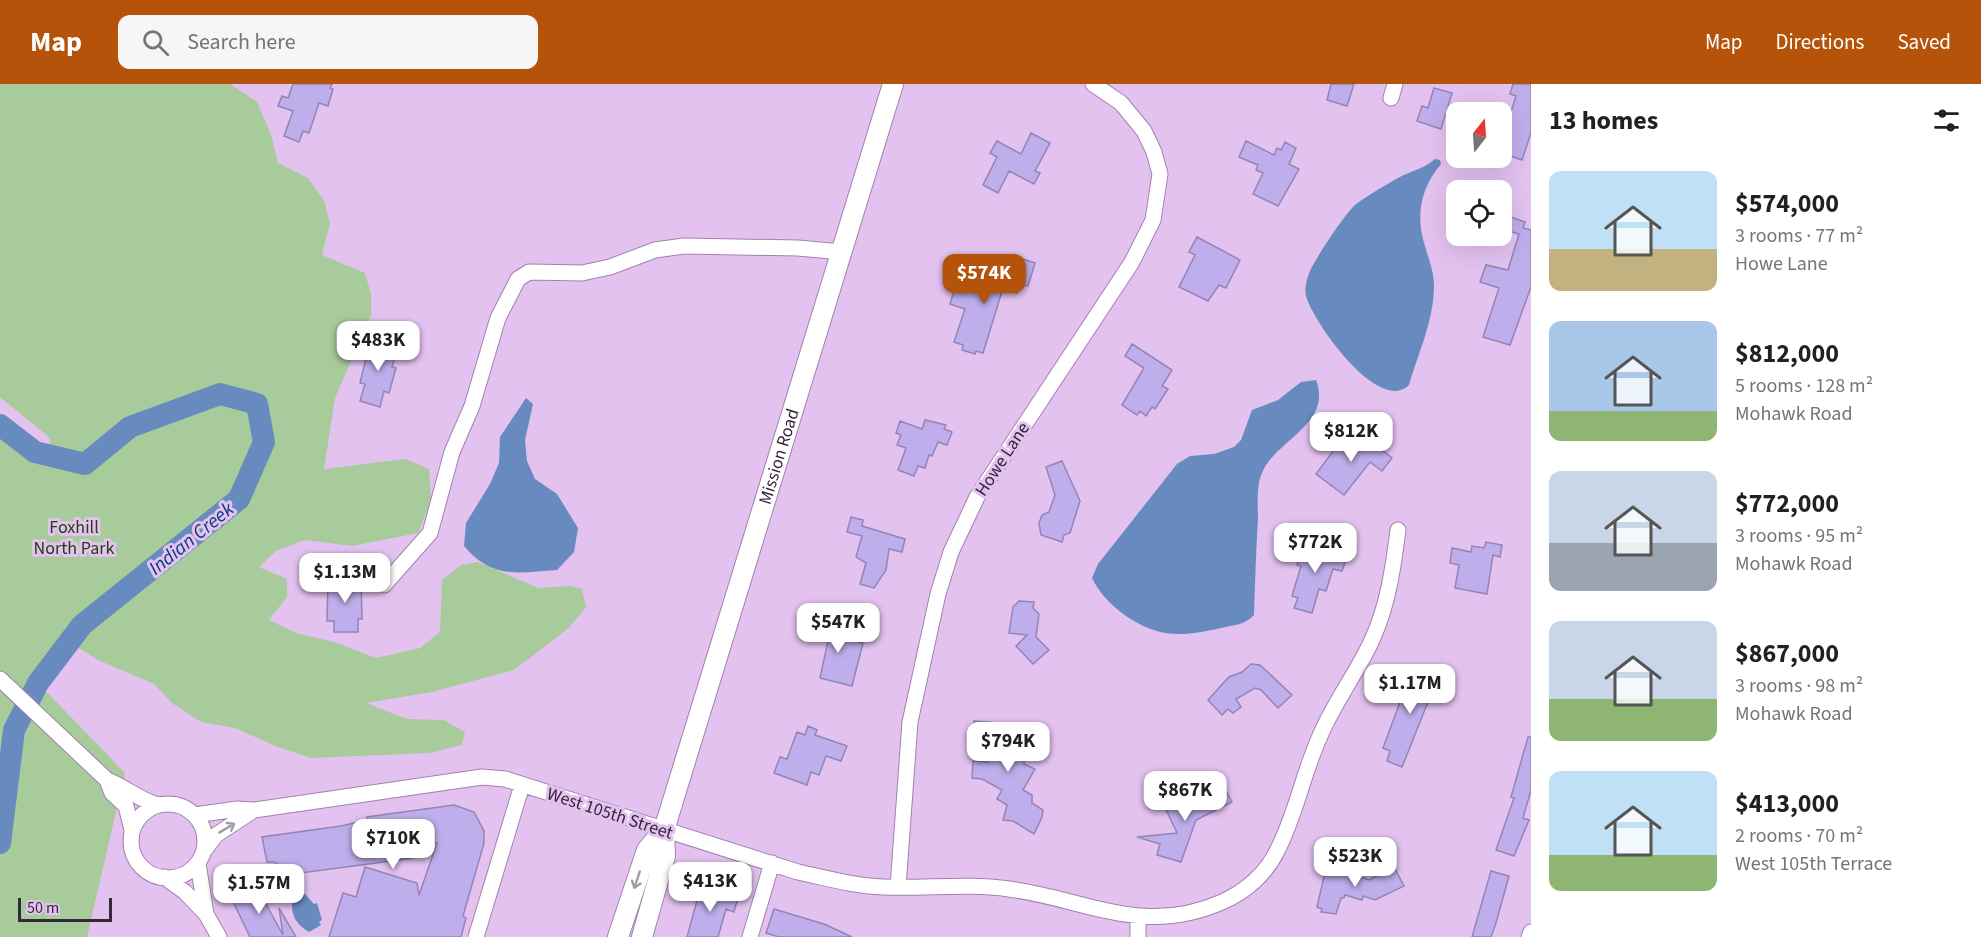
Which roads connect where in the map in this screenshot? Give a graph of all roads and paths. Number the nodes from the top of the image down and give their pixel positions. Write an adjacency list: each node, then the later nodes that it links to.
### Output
1 (893, 84): 3 (main road, Mission Road)
2 (1093, 84): 17 (street, Howe Lane)
3 (842, 252): 5 (street); 13 (main road, Mission Road)
4 (1398, 531): 19 (street, West 105th Street)
5 (384, 585)
6 (0, 679): 7 (street)
7 (107, 780): 9 (street); 12 (street)
8 (522, 784): 10 (street, West 105th Street); 13 (street, West 105th Street); 22 (street)
9 (158, 805): 11 (street); 12 (street)
10 (254, 810): 11 (street, West 105th Street); 14 (street, one-way to 10)
11 (195, 815): 14 (street)
12 (132, 830): 16 (street)
13 (664, 830): 15 (street, West 105th Street); 23 (main road, Mission Road, one-way to 23); 24 (main road, Mission Road)
14 (201, 857): 16 (street); 18 (street)
15 (772, 863): 17 (street, West 105th Street); 25 (street)
16 (164, 878): 18 (street)
17 (898, 887): 19 (street, West 105th Street)
18 (206, 914): 21 (street)
19 (1138, 918): 26 (street)
20 (1531, 932): 27 (street)
21 (219, 937)
22 (476, 937)
23 (618, 937)
24 (642, 937)
25 (750, 937)
26 (1138, 937)
27 (1529, 937)

